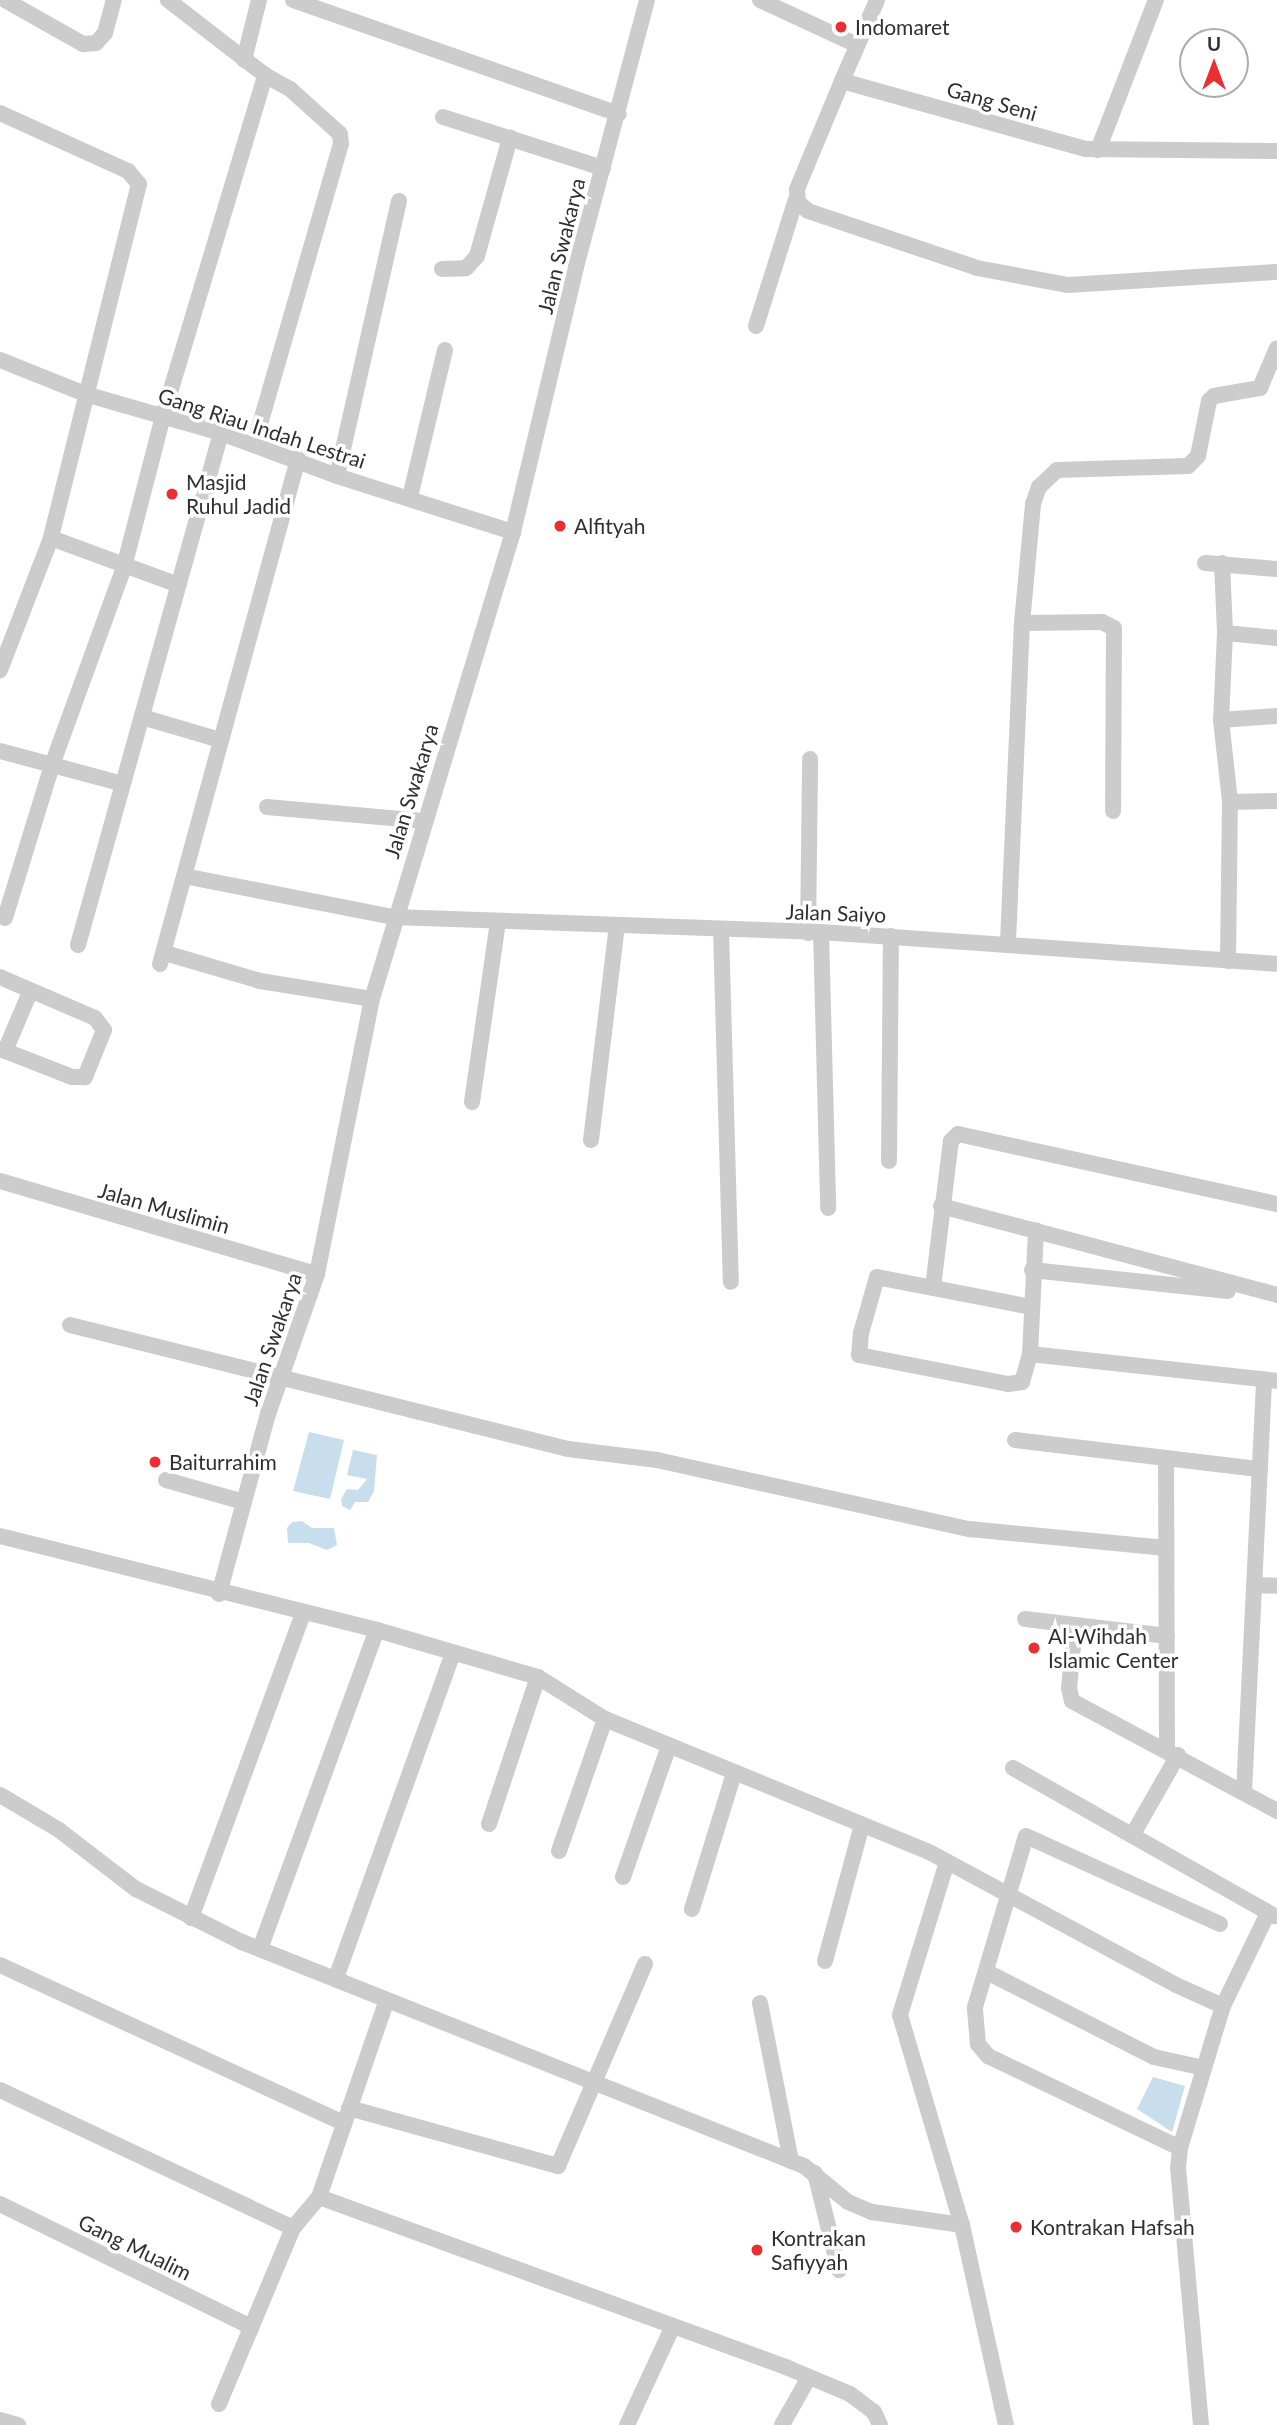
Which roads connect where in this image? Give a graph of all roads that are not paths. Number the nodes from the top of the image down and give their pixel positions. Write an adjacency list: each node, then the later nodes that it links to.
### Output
1 (5, 0): 2 (street)
2 (114, 0)
3 (168, 0): 11 (street)
4 (259, 0): 11 (street)
5 (292, 0): 15 (street)
6 (647, 0): 15 (street, Jalan Swakarya)
7 (760, 0): 10 (street)
8 (877, 0): 10 (street)
9 (1156, 0): 18 (street)
10 (857, 45): 13 (street)
11 (244, 60): 12 (street)
12 (265, 75): 30 (street); 32 (street)
13 (842, 81): 18 (street, Gang Seni); 21 (street)
14 (0, 113): 29 (street)
15 (619, 114): 20 (street, Jalan Swakarya)
16 (443, 117): 17 (street)
17 (510, 138): 20 (street); 23 (street)
18 (1098, 150): 19 (street, Gang Seni)
19 (1277, 151)
20 (603, 169): 36 (street, Jalan Swakarya)
21 (796, 199): 24 (street); 25 (street)
22 (399, 201): 34 (street)
23 (442, 269)
24 (1277, 272)
25 (756, 326)
26 (1277, 348): 43 (street)
27 (445, 350): 35 (street)
28 (0, 360): 29 (street, Gang Riau Indah Lestrai)
29 (85, 394): 30 (street, Gang Riau Indah Lestrai); 37 (street)
30 (163, 416): 31 (street, Gang Riau Indah Lestrai); 40 (street)
31 (221, 433): 32 (street, Gang Riau Indah Lestrai); 42 (street)
32 (254, 444): 33 (street, Gang Riau Indah Lestrai)
33 (298, 459): 34 (street, Gang Riau Indah Lestrai); 50 (street)
34 (337, 476): 35 (street, Gang Riau Indah Lestrai)
35 (410, 497): 36 (street, Gang Riau Indah Lestrai)
36 (513, 532): 59 (street, Jalan Swakarya)
37 (51, 538): 40 (street); 46 (street)
38 (1205, 563): 39 (street)
39 (1222, 563): 41 (street); 44 (street)
40 (124, 567): 42 (street); 53 (street)
41 (1277, 569)
42 (178, 585): 48 (street)
43 (1022, 623): 58 (street); 68 (street)
44 (1225, 633): 45 (street); 49 (street)
45 (1277, 638)
46 (0, 669)
47 (1277, 716): 49 (street)
48 (142, 717): 50 (street); 54 (street)
49 (1221, 720): 56 (street)
50 (220, 740): 60 (street)
51 (0, 751): 53 (street)
52 (810, 759): 66 (street)
53 (52, 765): 54 (street); 62 (street)
54 (123, 784): 69 (street)
55 (1277, 801): 56 (street)
56 (1230, 802): 70 (street)
57 (268, 807): 59 (street)
58 (1113, 811)
59 (425, 821): 61 (street, Jalan Swakarya)
60 (184, 876): 61 (street, Jalan Saiyo); 74 (street)
61 (393, 917): 63 (street, Jalan Saiyo); 74 (street, Jalan Swakarya)
62 (5, 918)
63 (498, 922): 64 (street, Jalan Saiyo); 76 (street)
64 (617, 926): 65 (street, Jalan Saiyo); 77 (street)
65 (721, 929): 66 (street, Jalan Saiyo); 86 (street)
66 (814, 932): 67 (street, Jalan Saiyo); 82 (street)
67 (891, 936): 68 (street, Jalan Saiyo); 78 (street)
68 (1009, 942): 70 (street, Jalan Saiyo)
69 (78, 945)
70 (1228, 961): 71 (street, Jalan Saiyo)
71 (1277, 964)
72 (0, 977): 73 (street)
73 (30, 992): 75 (street); 75 (street)
74 (372, 999): 85 (street, Jalan Swakarya)
75 (3, 1050)
76 (472, 1102)
77 (591, 1140)
78 (889, 1161)
79 (0, 1181): 85 (street, Jalan Muslimin)
80 (1277, 1204): 81 (street)
81 (941, 1206): 83 (street); 87 (street)
82 (828, 1208)
83 (1036, 1230): 84 (street); 88 (street)
84 (1032, 1269): 88 (street); 89 (street)
85 (317, 1274): 92 (street, Jalan Swakarya)
86 (732, 1282)
87 (933, 1287): 89 (street); 91 (street)
88 (1277, 1295)
89 (1031, 1307): 91 (street)
90 (70, 1325): 92 (street)
91 (1030, 1354): 93 (street)
92 (284, 1376): 98 (street, Jalan Swakarya); 100 (street)
93 (1271, 1380): 96 (street)
94 (1016, 1440): 95 (street)
95 (1166, 1458): 96 (street); 100 (street)
96 (1260, 1469): 101 (street)
97 (166, 1480): 98 (street)
98 (244, 1502): 103 (street, Jalan Swakarya)
99 (0, 1536): 103 (street)
100 (1166, 1548): 108 (street)
101 (1254, 1585): 102 (street); 116 (street)
102 (1277, 1586)
103 (219, 1594): 104 (street)
104 (303, 1613): 107 (street); 128 (street)
105 (1025, 1619): 106 (street)
106 (1075, 1625): 108 (street); 113 (street)
107 (377, 1630): 109 (street); 130 (street)
108 (1167, 1636): 113 (street)
109 (453, 1653): 110 (street); 135 (street)
110 (538, 1676): 111 (street); 119 (street)
111 (605, 1718): 112 (street); 122 (street)
112 (669, 1746): 115 (street); 124 (street)
113 (1172, 1752): 116 (street); 121 (street)
114 (1013, 1768): 121 (street)
115 (734, 1773): 120 (street); 126 (street)
116 (1244, 1792): 118 (street)
117 (0, 1796): 128 (street)
118 (1277, 1811)
119 (489, 1824)
120 (862, 1825): 123 (street); 131 (street)
121 (1133, 1834): 127 (street)
122 (559, 1851)
123 (947, 1862): 125 (street); 148 (street)
124 (623, 1877)
125 (1007, 1894): 129 (street); 134 (street); 138 (street)
126 (692, 1909)
127 (1272, 1915): 138 (street)
128 (191, 1918): 130 (street)
129 (1220, 1924)
130 (260, 1949): 135 (street)
131 (825, 1961)
132 (645, 1964): 140 (street)
133 (0, 1965): 142 (street)
134 (988, 1972): 139 (street); 143 (street)
135 (336, 1978): 136 (street)
136 (387, 2000): 140 (street); 142 (street)
137 (760, 2003): 144 (street)
138 (1223, 2006): 139 (street)
139 (1204, 2068): 143 (street)
140 (592, 2082): 142 (street); 144 (street)
141 (0, 2090): 149 (street)
142 (346, 2115): 146 (street)
143 (1180, 2148): 161 (street)
144 (791, 2161): 145 (street)
145 (814, 2171): 148 (street); 150 (street)
146 (318, 2197): 149 (street); 151 (street)
147 (0, 2204): 152 (street, Gang Mualim)
148 (961, 2225): 160 (street)
149 (293, 2228): 152 (street)
150 (839, 2270)
151 (673, 2326): 153 (street); 157 (street)
152 (251, 2327): 154 (street)
153 (809, 2377): 158 (street); 159 (street)
154 (219, 2404)
155 (0, 2420): 156 (street)
156 (18, 2425)
157 (627, 2425)
158 (782, 2425)
159 (880, 2425)
160 (1006, 2425)
161 (1201, 2425)

